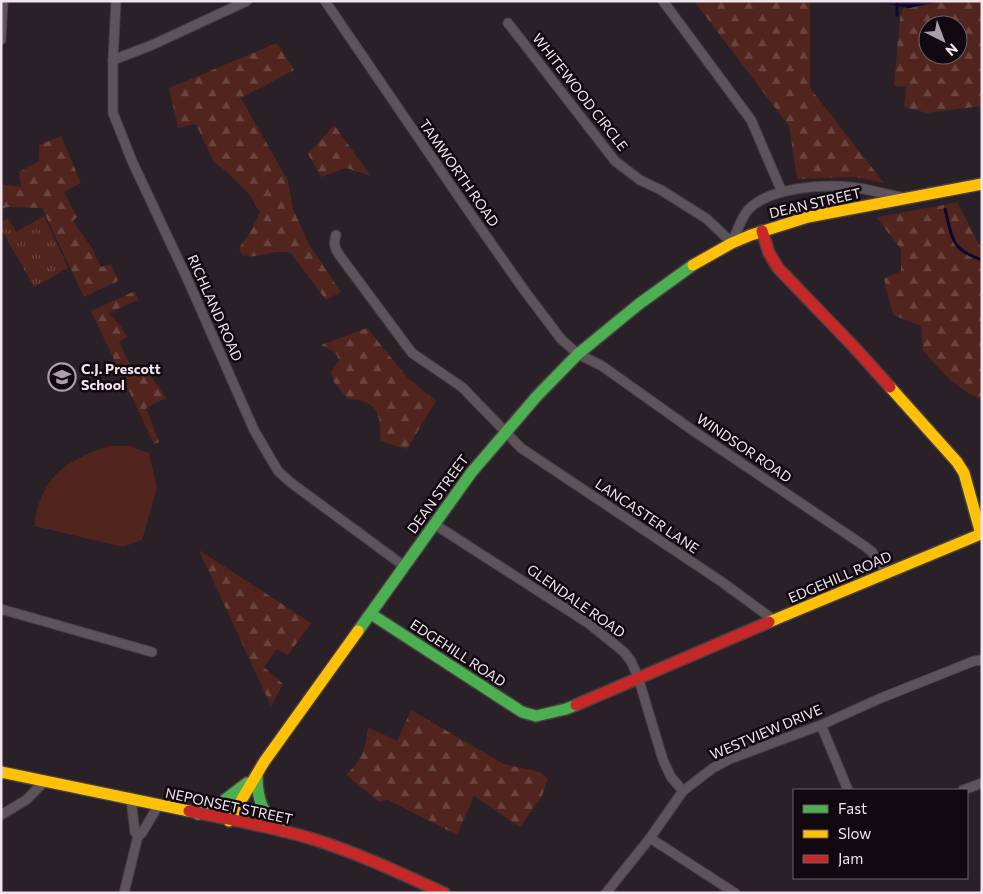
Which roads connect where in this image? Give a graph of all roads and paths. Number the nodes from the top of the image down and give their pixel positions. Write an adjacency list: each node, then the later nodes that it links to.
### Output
1 (3, 1): 7 (street)
2 (116, 1): 8 (street, RICHLAND ROAD)
3 (247, 1): 8 (street)
4 (325, 1): 15 (street, TAMWORTH ROAD)
5 (663, 1): 10 (street)
6 (508, 23): 14 (street, WHITEWOOD CIRCLE)
7 (1, 40)
8 (112, 60): 19 (street, RICHLAND ROAD)
9 (982, 184): 11 (main road, DEAN STREET)
10 (782, 192): 11 (street, DEAN STREET); 14 (street, DEAN STREET)
11 (907, 198): 12 (main road, DEAN STREET)
12 (762, 231): 14 (main road, DEAN STREET); 18 (main road, EDGEHILL ROAD)
13 (336, 235): 16 (street, LANCASTER LANE)
14 (732, 243): 15 (main road, DEAN STREET)
15 (578, 354): 16 (main road, DEAN STREET); 20 (street, WINDSOR ROAD)
16 (505, 432): 17 (main road, DEAN STREET); 23 (street, LANCASTER LANE)
17 (434, 524): 19 (main road, DEAN STREET); 26 (street, GLENDALE ROAD)
18 (982, 534): 20 (main road, EDGEHILL ROAD)
19 (404, 566): 22 (main road, DEAN STREET)
20 (887, 574): 23 (main road, EDGEHILL ROAD)
21 (1, 609): 24 (street)
22 (371, 614): 26 (main road, EDGEHILL ROAD); 29 (main road, DEAN STREET)
23 (775, 621): 26 (main road, EDGEHILL ROAD)
24 (152, 652)
25 (982, 660): 27 (street, WESTVIEW DRIVE)
26 (638, 677): 34 (street, GLENDALE ROAD)
27 (821, 725): 32 (street); 34 (street, WESTVIEW DRIVE)
28 (1, 772): 30 (main road, NEPONSET STREET)
29 (258, 773): 37 (main road); 39 (main road, DEAN STREET); 40 (main road)
30 (44, 782): 35 (main road, NEPONSET STREET); 38 (street)
31 (982, 783): 33 (street)
32 (848, 789)
33 (967, 789)
34 (683, 791): 42 (street, WESTVIEW DRIVE)
35 (131, 800): 36 (main road, NEPONSET STREET); 41 (street)
36 (158, 806): 37 (main road, NEPONSET STREET); 41 (street)
37 (198, 814): 39 (main road, NEPONSET STREET)
38 (1, 815)
39 (229, 821): 40 (main road, NEPONSET STREET)
40 (286, 833): 44 (main road, NEPONSET STREET)
41 (138, 836): 43 (street)
42 (650, 838): 45 (street, WESTVIEW DRIVE); 46 (street)
43 (124, 893)
44 (444, 893)
45 (606, 893)
46 (735, 893)

